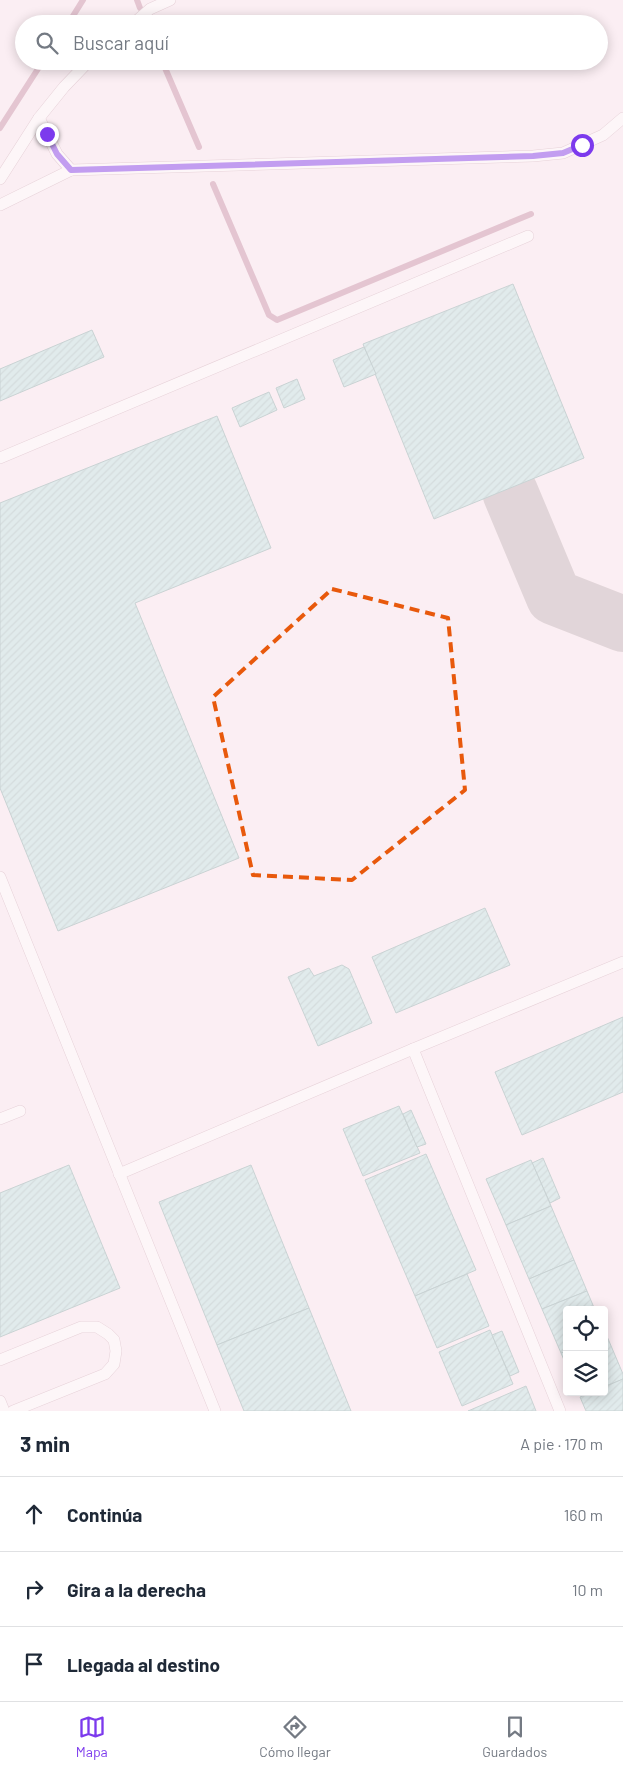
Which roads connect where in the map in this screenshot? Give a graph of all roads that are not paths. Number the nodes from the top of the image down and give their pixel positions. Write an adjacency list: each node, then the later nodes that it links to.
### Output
1 (170, 0): 2 (lane)
2 (152, 5): 3 (lane)
3 (142, 15)
4 (80, 70): 5 (lane)
5 (39, 118): 7 (lane); 8 (lane)
6 (623, 118): 7 (lane)
7 (71, 170): 9 (lane)
8 (0, 179)
9 (0, 205)
10 (528, 236): 11 (lane)
11 (0, 458)
12 (0, 877): 17 (lane)
13 (623, 962): 14 (lane)
14 (413, 1048): 17 (lane); 23 (lane)
15 (20, 1111): 16 (lane)
16 (0, 1119)
17 (119, 1174): 22 (lane)
18 (0, 1360): 21 (lane)
19 (0, 1401): 20 (lane)
20 (4, 1411)
21 (13, 1411)
22 (215, 1411)
23 (560, 1411)

